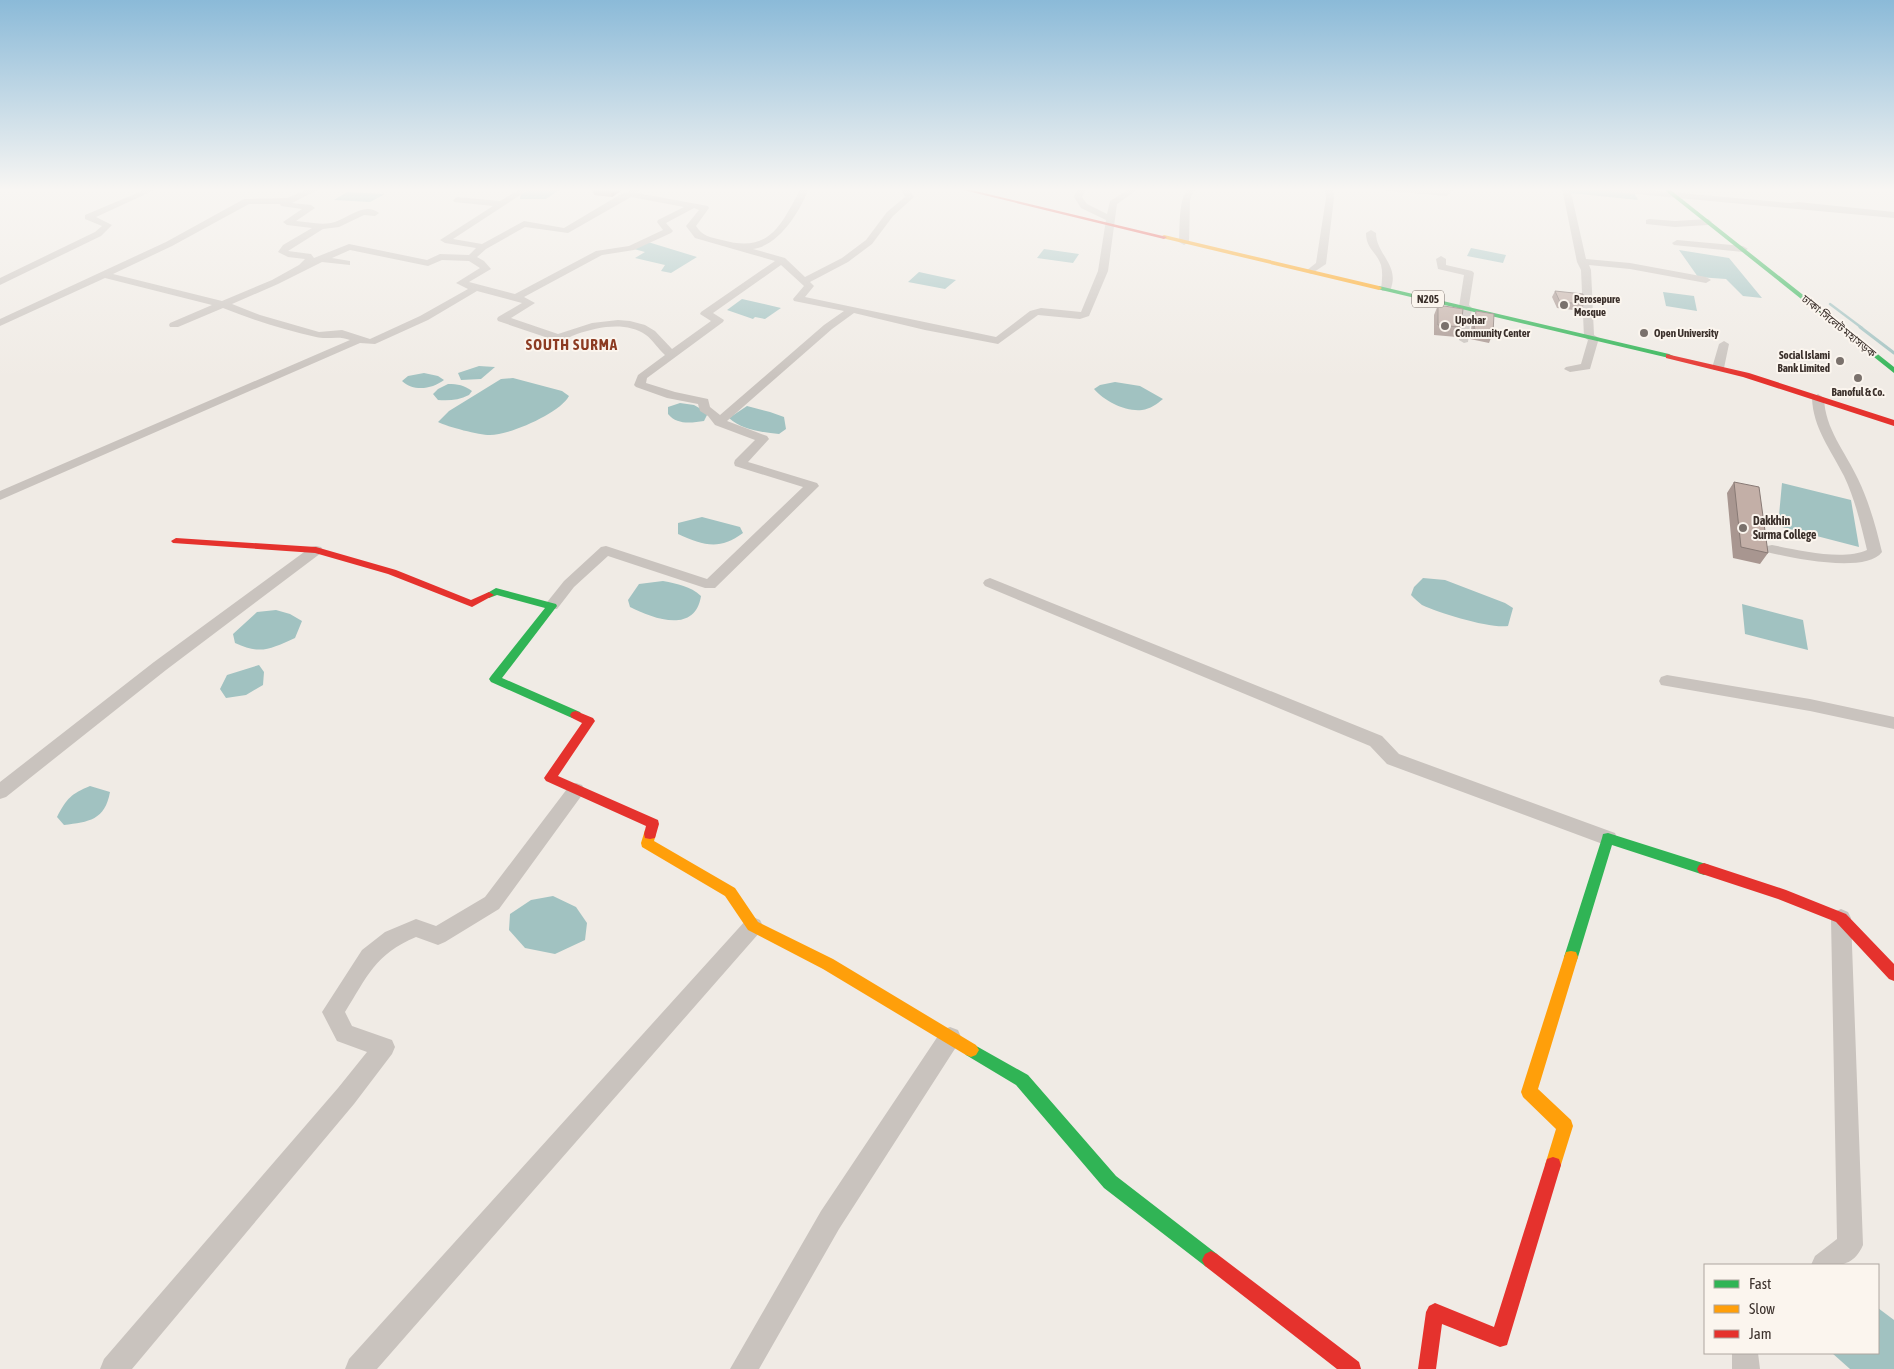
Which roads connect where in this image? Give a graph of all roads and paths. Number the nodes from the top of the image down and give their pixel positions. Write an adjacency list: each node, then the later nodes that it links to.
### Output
1 (61, 252): 27 (street)
2 (153, 252): 24 (street)
3 (283, 252): 22 (street)
4 (339, 252): 18 (street)
5 (373, 252): 16 (street)
6 (477, 252): 16 (street)
7 (606, 252): 30 (street)
8 (753, 252): 19 (street)
9 (855, 252): 26 (street)
10 (1106, 252): 33 (street)
11 (1227, 252): 23 (main road, N205)
12 (1323, 252): 23 (street)
13 (1379, 252): 29 (street)
14 (1580, 252): 20 (street)
15 (1747, 252): 43 (main road, ঢাকা-সিলেট মহাসড়ক)
16 (471, 258): 28 (street)
17 (1441, 259): 32 (street)
18 (322, 260): 21 (street); 22 (street)
19 (782, 260): 26 (street); 40 (street)
20 (1582, 262): 25 (street); 36 (street)
21 (347, 263)
22 (302, 267): 31 (street)
23 (1311, 271): 29 (main road, N205)
24 (105, 275): 31 (street); 34 (street)
25 (1706, 280)
26 (804, 281): 33 (street)
27 (0, 282)
28 (476, 288): 30 (street); 37 (street)
29 (1386, 289): 32 (main road, N205)
30 (516, 297): 40 (street)
31 (220, 304): 35 (street); 37 (street)
32 (1466, 308): 36 (main road, N205); 38 (street)
33 (853, 309): 45 (street)
34 (0, 323)
35 (174, 324)
36 (1592, 338): 41 (main road, N205); 42 (street)
37 (360, 340): 47 (street)
38 (1464, 340)
39 (1724, 344): 41 (street)
40 (673, 355): 45 (street)
41 (1718, 368): 44 (main road, N205)
42 (1570, 369)
43 (1894, 371)
44 (1818, 398): 46 (main road, N205); 49 (street)
45 (718, 422): 52 (street)
46 (1894, 423)
47 (0, 496)
48 (176, 541): 50 (main road)
49 (1772, 549)
50 (316, 550): 52 (main road); 56 (street)
51 (990, 583): 57 (street)
52 (552, 606): 55 (main road)
53 (1667, 681): 54 (street)
54 (1894, 723)
55 (576, 790): 59 (main road); 64 (street)
56 (0, 792)
57 (1608, 838): 58 (main road); 68 (main road)
58 (1841, 918): 60 (main road); 62 (street)
59 (753, 926): 61 (main road); 65 (street)
60 (1894, 974)
61 (950, 1037): 66 (street); 67 (main road)
62 (1825, 1264)
63 (1745, 1354): 69 (street)
64 (114, 1369)
65 (359, 1369)
66 (744, 1369)
67 (1352, 1369)
68 (1428, 1369)
69 (1746, 1369)

